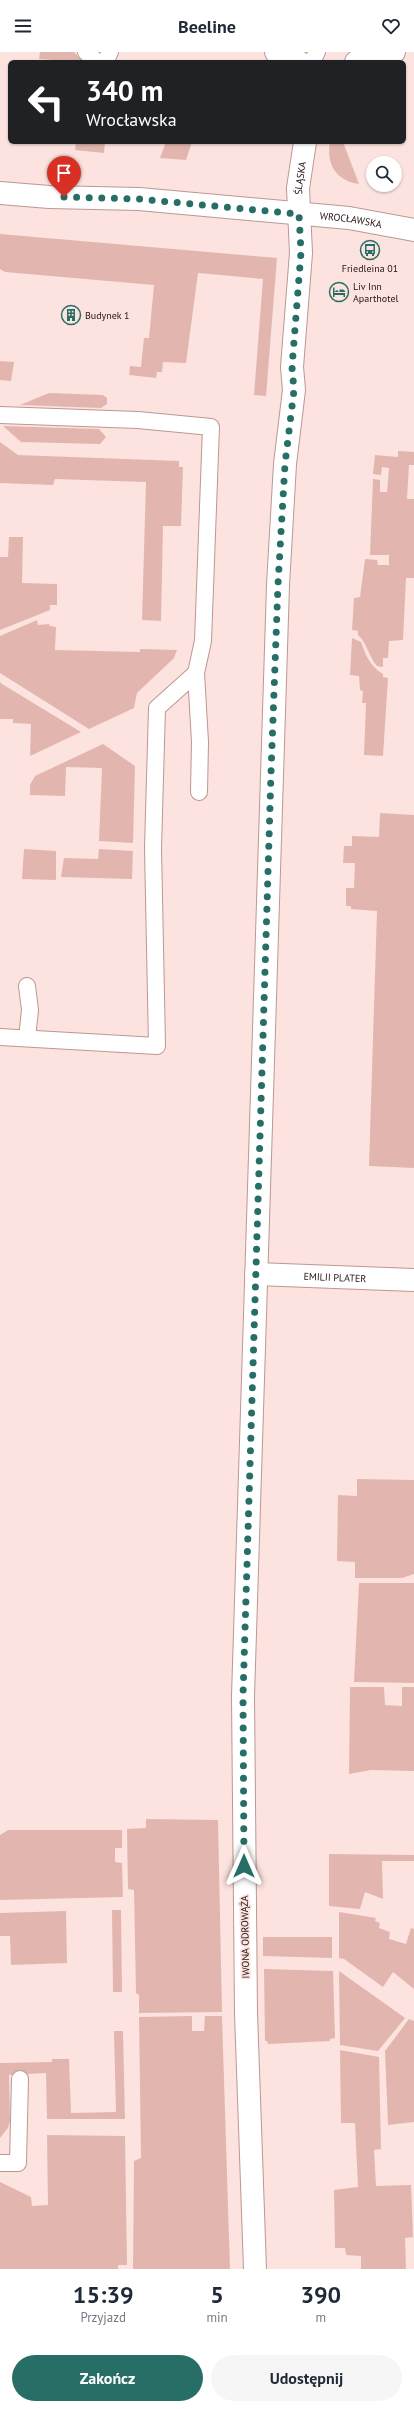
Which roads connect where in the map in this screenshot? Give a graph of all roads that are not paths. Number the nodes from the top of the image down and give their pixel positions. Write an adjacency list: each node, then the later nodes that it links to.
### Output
1 (86, 52): 4 (lane)
2 (276, 52): 5 (street)
3 (394, 52): 6 (street)
4 (95, 60)
5 (296, 60)
6 (364, 60)
7 (305, 144): 9 (street, ŚLĄSKA)
8 (0, 193): 9 (street, WROCŁAWSKA)
9 (299, 214): 10 (street, WROCŁAWSKA); 17 (street, IWONA ODROWĄŻA)
10 (414, 230)
11 (0, 415): 12 (lane)
12 (196, 673): 13 (lane); 16 (lane)
13 (199, 792)
14 (27, 986): 16 (lane)
15 (0, 1037): 16 (lane)
16 (27, 1038)
17 (256, 1274): 18 (street, EMILII PLATER); 21 (street, IWONA ODROWĄŻA)
18 (414, 1280)
19 (20, 2079): 20 (lane)
20 (0, 2163)
21 (255, 2269)

